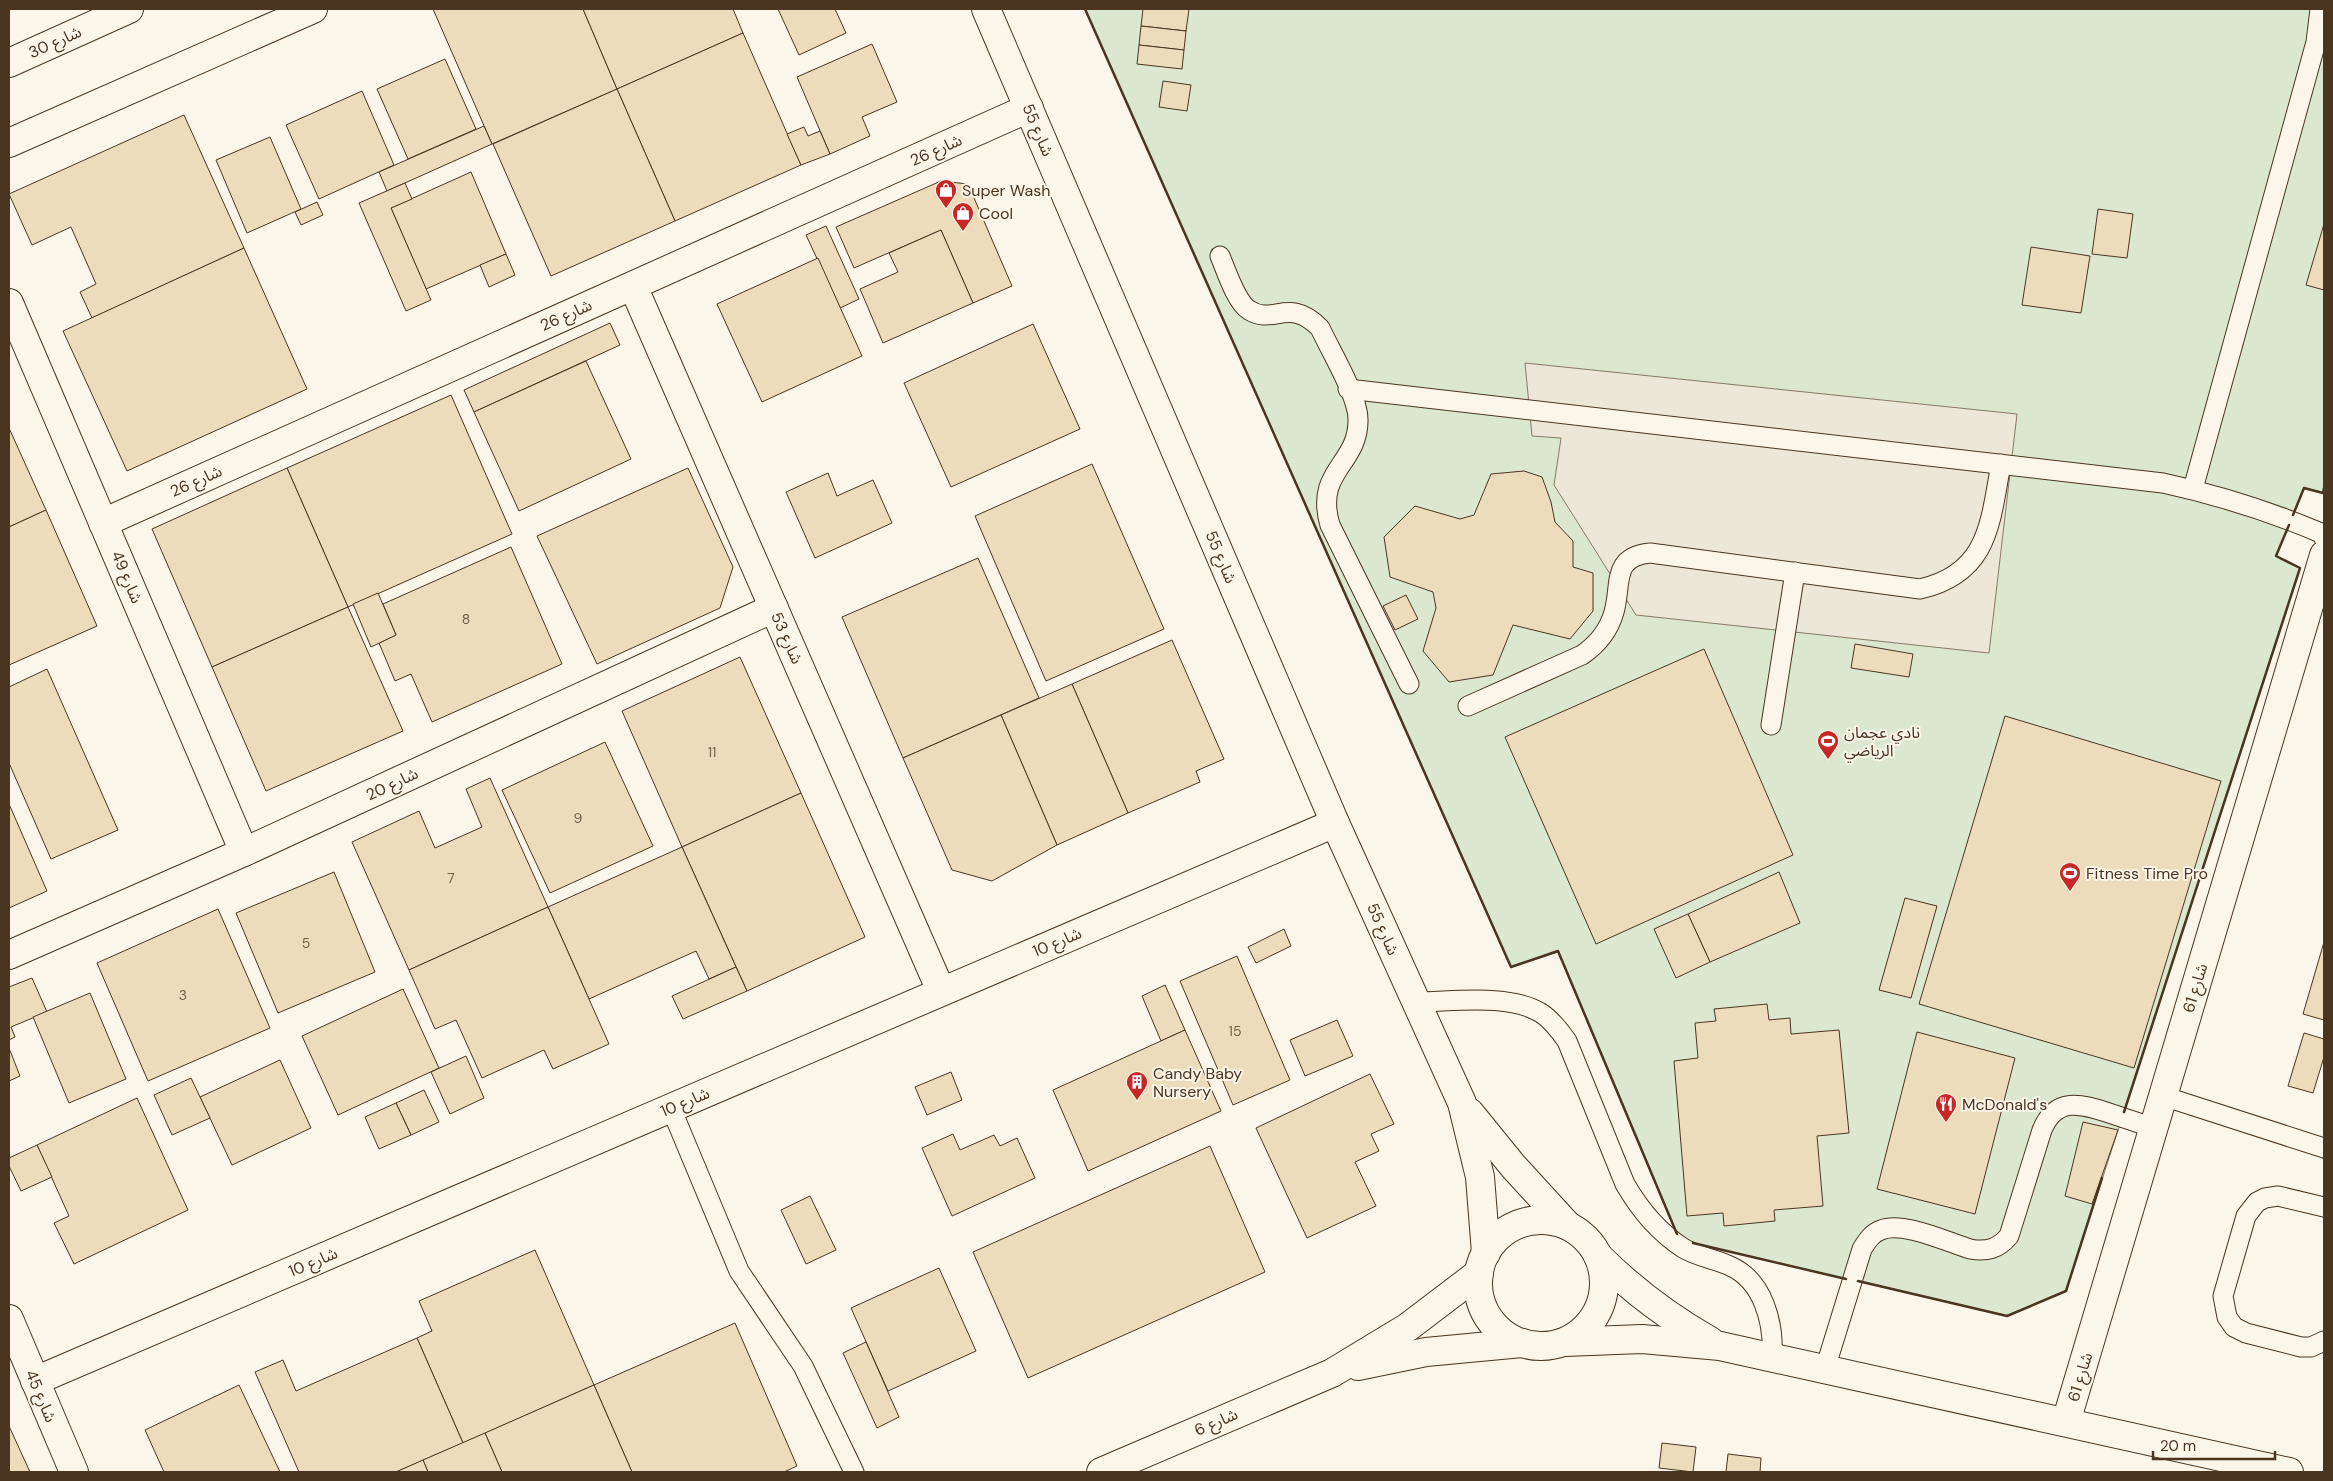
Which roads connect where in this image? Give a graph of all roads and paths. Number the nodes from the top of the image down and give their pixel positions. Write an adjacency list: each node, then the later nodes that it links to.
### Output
1 (129, 9): 7 (street, شارع 30)
2 (313, 9): 9 (street)
3 (986, 9): 8 (street, شارع 55)
4 (2320, 9): 6 (lane)
5 (2324, 24): 6 (lane)
6 (2316, 42): 15 (lane)
7 (9, 63)
8 (1029, 108): 11 (street, شارع 26); 24 (street, شارع 55)
9 (9, 143)
10 (1220, 256): 13 (lane)
11 (633, 286): 16 (street, شارع 26); 20 (street, شارع 53)
12 (9, 303): 16 (street, شارع 49)
13 (1348, 389): 14 (lane); 21 (lane)
14 (2001, 464): 15 (lane); 19 (lane)
15 (2193, 489): 17 (lane)
16 (103, 523): 25 (street, شارع 49)
17 (2324, 538)
18 (2324, 555): 29 (street, شارع 61)
19 (1795, 572): 22 (lane); 23 (lane)
20 (774, 608): 25 (street, شارع 20); 27 (street, شارع 53)
21 (1409, 684)
22 (1468, 706)
23 (1771, 725)
24 (1335, 823): 27 (street, شارع 10); 28 (street, شارع 55)
25 (244, 852): 26 (street, شارع 20)
26 (9, 955)
27 (941, 991): 31 (street, شارع 10)
28 (1415, 1002): 30 (street, شارع 55); 43 (lane)
29 (2163, 1096): 32 (street, شارع 61); 33 (lane)
30 (1462, 1104): 35 (street, شارع 55); 37 (street, شارع 55)
31 (671, 1108): 46 (street, شارع 10); 49 (lane)
32 (2154, 1128): 44 (lane); 47 (street, شارع 61)
33 (2324, 1148)
34 (2324, 1207): 39 (lane)
35 (1567, 1225): 36 (street); 37 (street)
36 (1598, 1256): 40 (street); 42 (street)
37 (1483, 1263): 41 (street); 45 (street, شارع 6)
38 (9, 1319): 46 (street, شارع 45)
39 (2324, 1341)
40 (1565, 1342): 41 (street); 42 (street)
41 (1522, 1343): 45 (street, شارع 6)
42 (1720, 1346): 43 (street)
43 (1772, 1358): 44 (street)
44 (1825, 1369): 47 (street)
45 (1332, 1373): 50 (street, شارع 6)
46 (35, 1382): 48 (street, شارع 45)
47 (2066, 1422): 51 (street)
48 (74, 1472)
49 (854, 1472)
50 (1101, 1472)
51 (2289, 1472)

